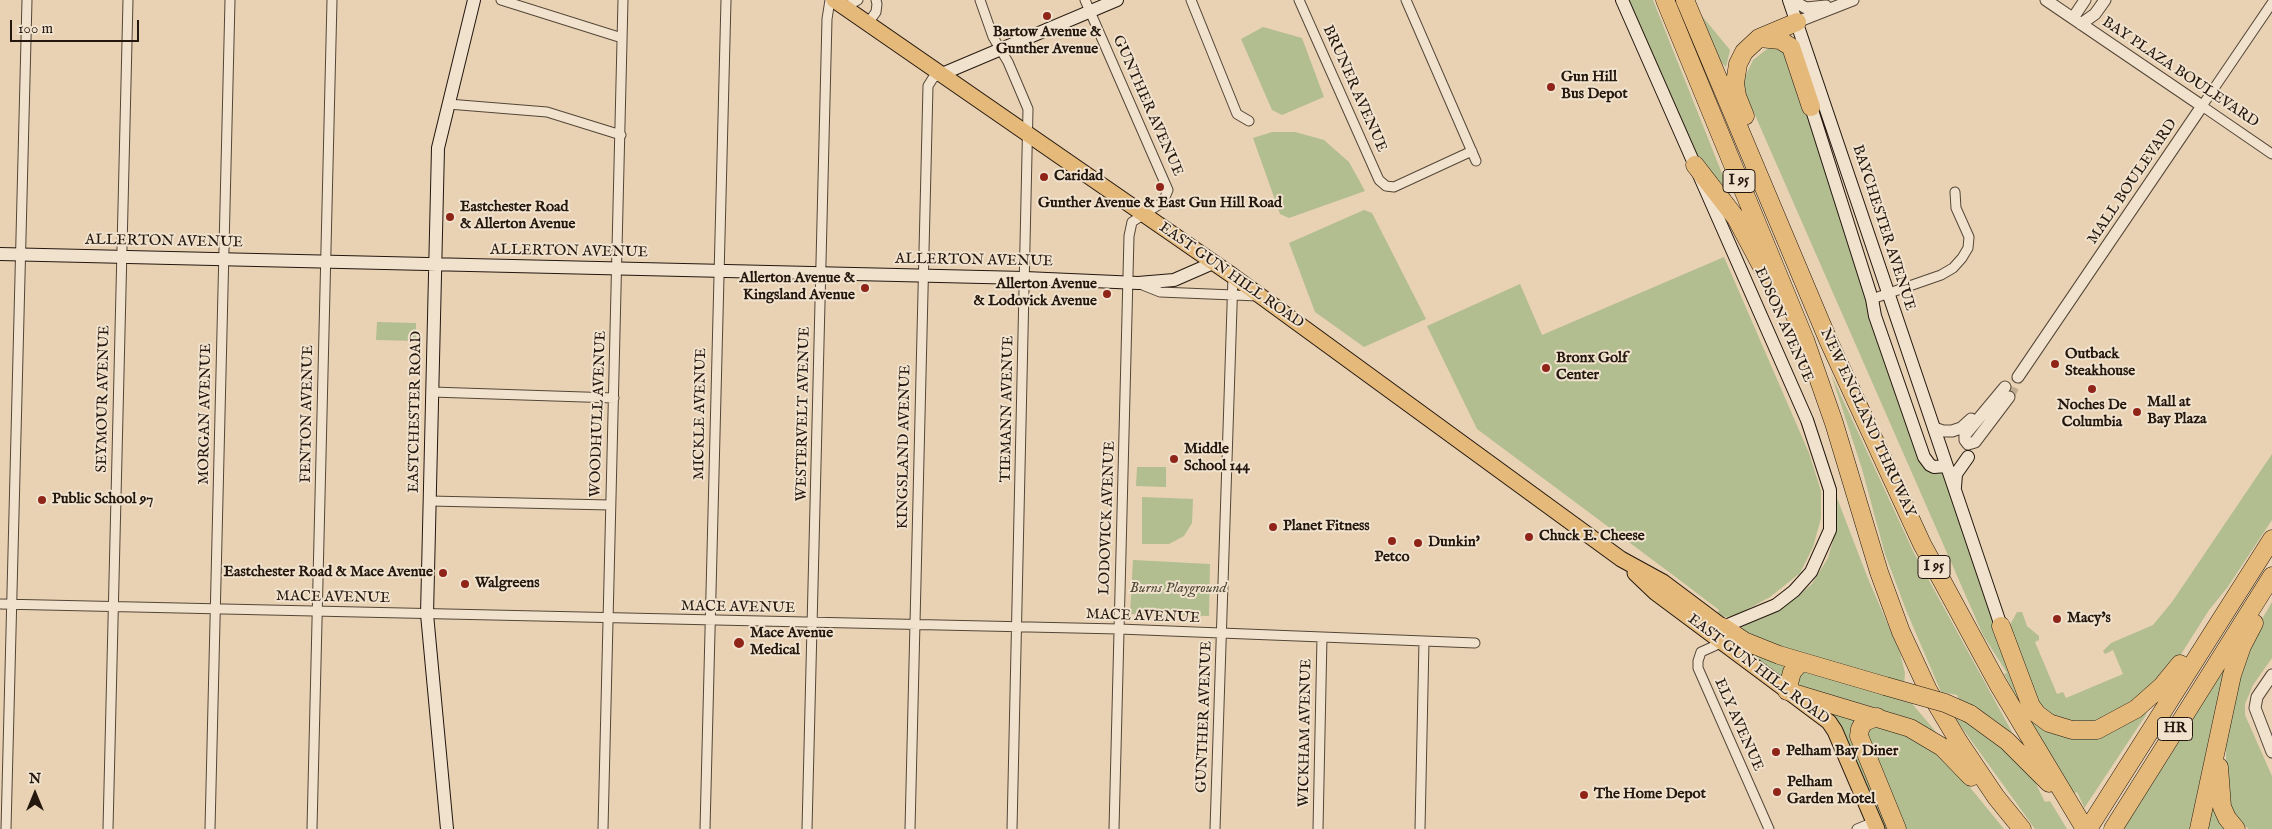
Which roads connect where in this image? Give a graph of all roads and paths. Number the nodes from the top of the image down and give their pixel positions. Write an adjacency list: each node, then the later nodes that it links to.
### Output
1 (27, 0): 48 (street)
2 (128, 0): 49 (street, SEYMOUR AVENUE)
3 (230, 0): 50 (street, MORGAN AVENUE)
4 (332, 0): 51 (street, FENTON AVENUE)
5 (474, 0): 34 (main road, EASTCHESTER ROAD)
6 (501, 0): 30 (street)
7 (623, 0): 30 (street, WOODHULL AVENUE)
8 (726, 0): 55 (street, MICKLE AVENUE)
9 (830, 0): 56 (street, WESTERVELT AVENUE)
10 (876, 0): 28 (street)
11 (980, 0): 32 (street, TIEMANN AVENUE)
12 (1118, 0): 26 (main road)
13 (1191, 0): 37 (street)
14 (1299, 0): 40 (street, BRUNER AVENUE)
15 (1406, 0): 40 (street)
16 (1622, 0): 43 (main road, EDSON AVENUE)
17 (1665, 0): 65 (highway, NEW ENGLAND THRUWAY / I 95)
18 (1685, 0): 44 (highway, NEW ENGLAND THRUWAY / I 95)
19 (1790, 0): 24 (street); 29 (main road, BAYCHESTER AVENUE)
20 (2046, 0): 27 (street, BAY PLAZA BOULEVARD)
21 (2085, 0): 27 (street)
22 (2105, 0): 27 (street)
23 (846, 2): 28 (main road, EAST GUN HILL ROAD)
24 (1848, 2): 29 (street)
25 (2272, 3): 35 (street, MALL BOULEVARD)
26 (1088, 6): 32 (main road); 46 (street, GUNTHER AVENUE)
27 (2077, 21): 35 (street, BAY PLAZA BOULEVARD)
28 (868, 22): 33 (main road, EAST GUN HILL ROAD)
29 (1797, 22): 31 (highway); 61 (main road, BAYCHESTER AVENUE)
30 (622, 38): 39 (street, WOODHULL AVENUE)
31 (1759, 38): 36 (highway); 44 (highway)
32 (1000, 50): 33 (main road); 38 (street, TIEMANN AVENUE)
33 (942, 74): 38 (main road, EAST GUN HILL ROAD); 58 (street, KINGSLAND AVENUE)
34 (448, 104): 39 (street); 53 (main road, EASTCHESTER ROAD)
35 (2202, 106): 41 (street, BAY PLAZA BOULEVARD); 66 (street, MALL BOULEVARD)
36 (1811, 107): 64 (main road, BAYCHESTER AVENUE)
37 (1249, 121)
38 (1029, 133): 46 (main road, EAST GUN HILL ROAD); 59 (street, TIEMANN AVENUE)
39 (620, 135): 54 (street, WOODHULL AVENUE)
40 (1472, 151): 42 (street)
41 (2272, 154)
42 (1476, 160)
43 (1695, 165): 65 (highway); 92 (main road, EDSON AVENUE)
44 (1760, 182): 102 (highway, NEW ENGLAND THRUWAY / I 95)
45 (1955, 192): 61 (street)
46 (1144, 214): 52 (main road, EAST GUN HILL ROAD); 60 (street, LODOVICK AVENUE)
47 (0, 254): 48 (main road, ALLERTON AVENUE)
48 (20, 254): 49 (main road, ALLERTON AVENUE); 78 (street)
49 (121, 257): 50 (main road, ALLERTON AVENUE); 79 (street, SEYMOUR AVENUE)
50 (224, 259): 51 (main road, ALLERTON AVENUE); 80 (street, MORGAN AVENUE)
51 (326, 262): 53 (main road, ALLERTON AVENUE); 81 (street, FENTON AVENUE)
52 (1213, 263): 57 (main road, EAST GUN HILL ROAD); 60 (main road, ALLERTON AVENUE)
53 (436, 265): 54 (main road, ALLERTON AVENUE); 67 (main road, EASTCHESTER ROAD)
54 (616, 269): 55 (main road, ALLERTON AVENUE); 68 (street, WOODHULL AVENUE)
55 (718, 272): 56 (main road, ALLERTON AVENUE); 84 (street, MICKLE AVENUE)
56 (821, 274): 58 (main road, ALLERTON AVENUE); 85 (street, WESTERVELT AVENUE)
57 (1233, 276): 62 (street, GUNTHER AVENUE); 63 (main road, EAST GUN HILL ROAD)
58 (923, 277): 59 (main road, ALLERTON AVENUE); 86 (street, KINGSLAND AVENUE)
59 (1025, 278): 60 (main road, ALLERTON AVENUE); 88 (street, TIEMANN AVENUE)
60 (1133, 283): 62 (street, ALLERTON AVENUE); 89 (street, LODOVICK AVENUE)
61 (1886, 292): 64 (street); 69 (main road, BAYCHESTER AVENUE)
62 (1232, 295): 63 (street, ALLERTON AVENUE); 91 (street, GUNTHER AVENUE)
63 (1260, 296): 92 (main road, EAST GUN HILL ROAD)
64 (1872, 298): 71 (main road, BAYCHESTER AVENUE)
65 (1813, 362): 104 (highway, NEW ENGLAND THRUWAY / I 95)
66 (2018, 377)
67 (432, 392): 68 (street); 73 (main road, EASTCHESTER ROAD)
68 (614, 398): 74 (street, WOODHULL AVENUE)
69 (1934, 428): 70 (street); 71 (main road, BAYCHESTER AVENUE)
70 (1968, 457): 71 (street); 72 (main road)
71 (1946, 466): 72 (main road, BAYCHESTER AVENUE)
72 (1954, 489): 87 (main road, BAYCHESTER AVENUE)
73 (430, 501): 74 (street); 82 (main road, EASTCHESTER ROAD)
74 (610, 505): 83 (street, WOODHULL AVENUE)
75 (2272, 539): 90 (highway, HR)
76 (2272, 578): 100 (highway); 123 (highway, HR)
77 (0, 604): 78 (street, MACE AVENUE)
78 (11, 604): 79 (street, MACE AVENUE); 105 (street)
79 (113, 606): 80 (street, MACE AVENUE); 106 (street, SEYMOUR AVENUE)
80 (215, 609): 81 (street, MACE AVENUE); 107 (street, MORGAN AVENUE)
81 (317, 611): 82 (street, MACE AVENUE); 108 (street, FENTON AVENUE)
82 (427, 614): 83 (street, MACE AVENUE); 109 (main road, EASTCHESTER ROAD)
83 (608, 618): 84 (street, MACE AVENUE); 110 (street, WOODHULL AVENUE)
84 (710, 621): 85 (street, MACE AVENUE); 111 (street, MICKLE AVENUE)
85 (813, 623): 86 (street, MACE AVENUE); 112 (street, WESTERVELT AVENUE)
86 (914, 626): 88 (street, MACE AVENUE); 113 (street, KINGSLAND AVENUE)
87 (2001, 626): 90 (highway)
88 (1016, 628): 89 (street, MACE AVENUE); 114 (street, TIEMANN AVENUE)
89 (1119, 629): 91 (street, MACE AVENUE); 115 (street, LODOVICK AVENUE)
90 (2213, 630): 122 (highway, HR)
91 (1221, 633): 93 (street, MACE AVENUE); 116 (street, GUNTHER AVENUE)
92 (1722, 635): 96 (highway); 98 (main road, EAST GUN HILL ROAD); 119 (street, ELY AVENUE)
93 (1322, 637): 94 (street, MACE AVENUE); 117 (street, WICKHAM AVENUE)
94 (1424, 641): 95 (street, MACE AVENUE); 118 (street)
95 (1475, 643)
96 (1801, 662): 98 (highway); 102 (highway, bridge)
97 (2272, 675): 101 (street)
98 (1787, 691): 99 (highway); 103 (main road, EAST GUN HILL ROAD)
99 (1877, 717): 104 (highway); 121 (highway)
100 (2219, 739): 124 (highway); 125 (highway)
101 (2272, 752)
102 (2073, 809): 122 (highway, NEW ENGLAND THRUWAY / I 95)
103 (1876, 825): 120 (street)
104 (2020, 827)
105 (6, 829)
106 (108, 829)
107 (210, 829)
108 (312, 829)
109 (447, 829)
110 (603, 829)
111 (705, 829)
112 (808, 829)
113 (910, 829)
114 (1012, 829)
115 (1114, 829)
116 (1216, 829)
117 (1318, 829)
118 (1420, 829)
119 (1769, 829)
120 (1857, 829)
121 (1897, 829)
122 (2086, 829)
123 (2113, 829)
124 (2199, 829)
125 (2236, 829)

